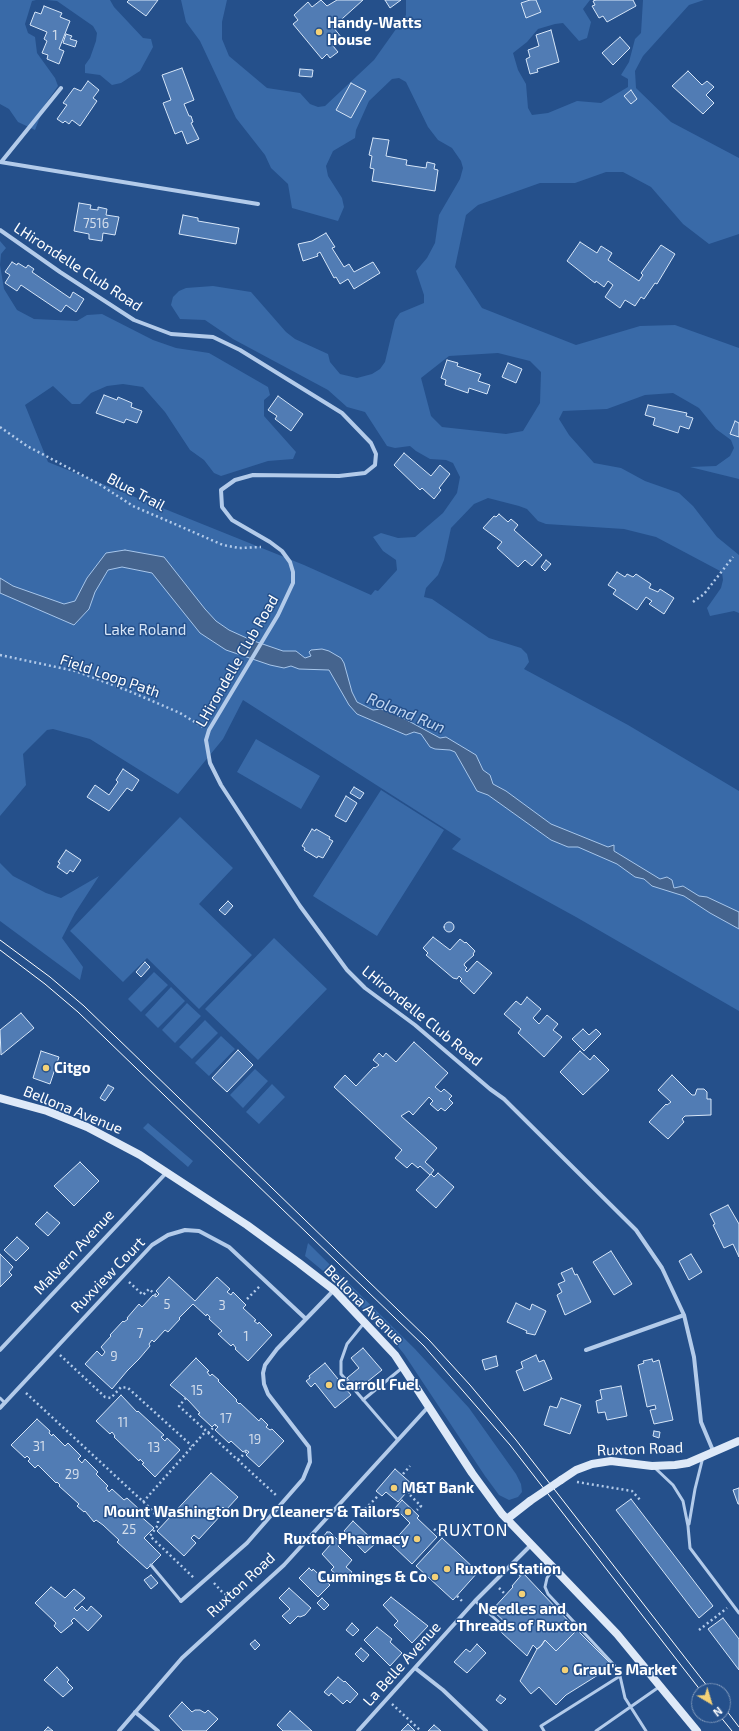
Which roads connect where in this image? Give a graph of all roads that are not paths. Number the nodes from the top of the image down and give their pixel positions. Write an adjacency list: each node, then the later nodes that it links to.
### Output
1 (61, 88): 2 (street)
2 (1, 162): 3 (street)
3 (258, 204)
4 (0, 230): 8 (street, LHirondelle Club Road)
5 (0, 1098): 6 (main road, Bellona Avenue)
6 (167, 1172): 7 (main road, Bellona Avenue); 11 (street, Malvern Avenue)
7 (334, 1290): 9 (street); 10 (main road, Bellona Avenue)
8 (684, 1315): 12 (street); 21 (street, LHirondelle Club Road)
9 (306, 1319): 16 (street, Ruxview Court); 29 (street)
10 (365, 1321): 13 (main road, Bellona Avenue); 15 (lane)
11 (0, 1350)
12 (586, 1350)
13 (404, 1367): 15 (lane); 17 (main road, Bellona Avenue)
14 (0, 1398): 16 (lane)
15 (363, 1400): 19 (lane)
16 (5, 1402): 18 (street, Ruxview Court)
17 (429, 1405): 19 (street, Ruxton Road); 24 (main road, Bellona Avenue)
18 (0, 1408)
19 (397, 1440): 37 (street, Ruxton Road)
20 (739, 1441): 21 (main road, Ruxton Road)
21 (714, 1453): 22 (main road, Ruxton Road)
22 (703, 1457): 23 (main road, Ruxton Road); 25 (lane)
23 (652, 1466): 24 (main road, Ruxton Road, bridge); 25 (lane)
24 (507, 1518): 26 (main road, Bellona Avenue)
25 (688, 1526): 31 (lane)
26 (531, 1545): 28 (main road, Bellona Avenue); 30 (street, La Belle Avenue)
27 (151, 1565): 29 (lane)
28 (555, 1568): 34 (lane); 35 (main road, Bellona Avenue)
29 (181, 1600)
30 (474, 1601): 32 (lane); 33 (street, La Belle Avenue)
31 (739, 1613)
32 (501, 1624)
33 (415, 1668): 40 (street, La Belle Avenue); 41 (street)
34 (620, 1676): 36 (lane); 42 (lane)
35 (660, 1686): 36 (lane); 45 (main road, Bellona Avenue)
36 (630, 1708): 43 (lane); 44 (lane)
37 (135, 1712): 38 (street, Ruxton Road); 39 (street)
38 (118, 1731)
39 (158, 1731)
40 (358, 1731)
41 (486, 1731)
42 (544, 1731)
43 (596, 1731)
44 (646, 1731)
45 (697, 1731)

